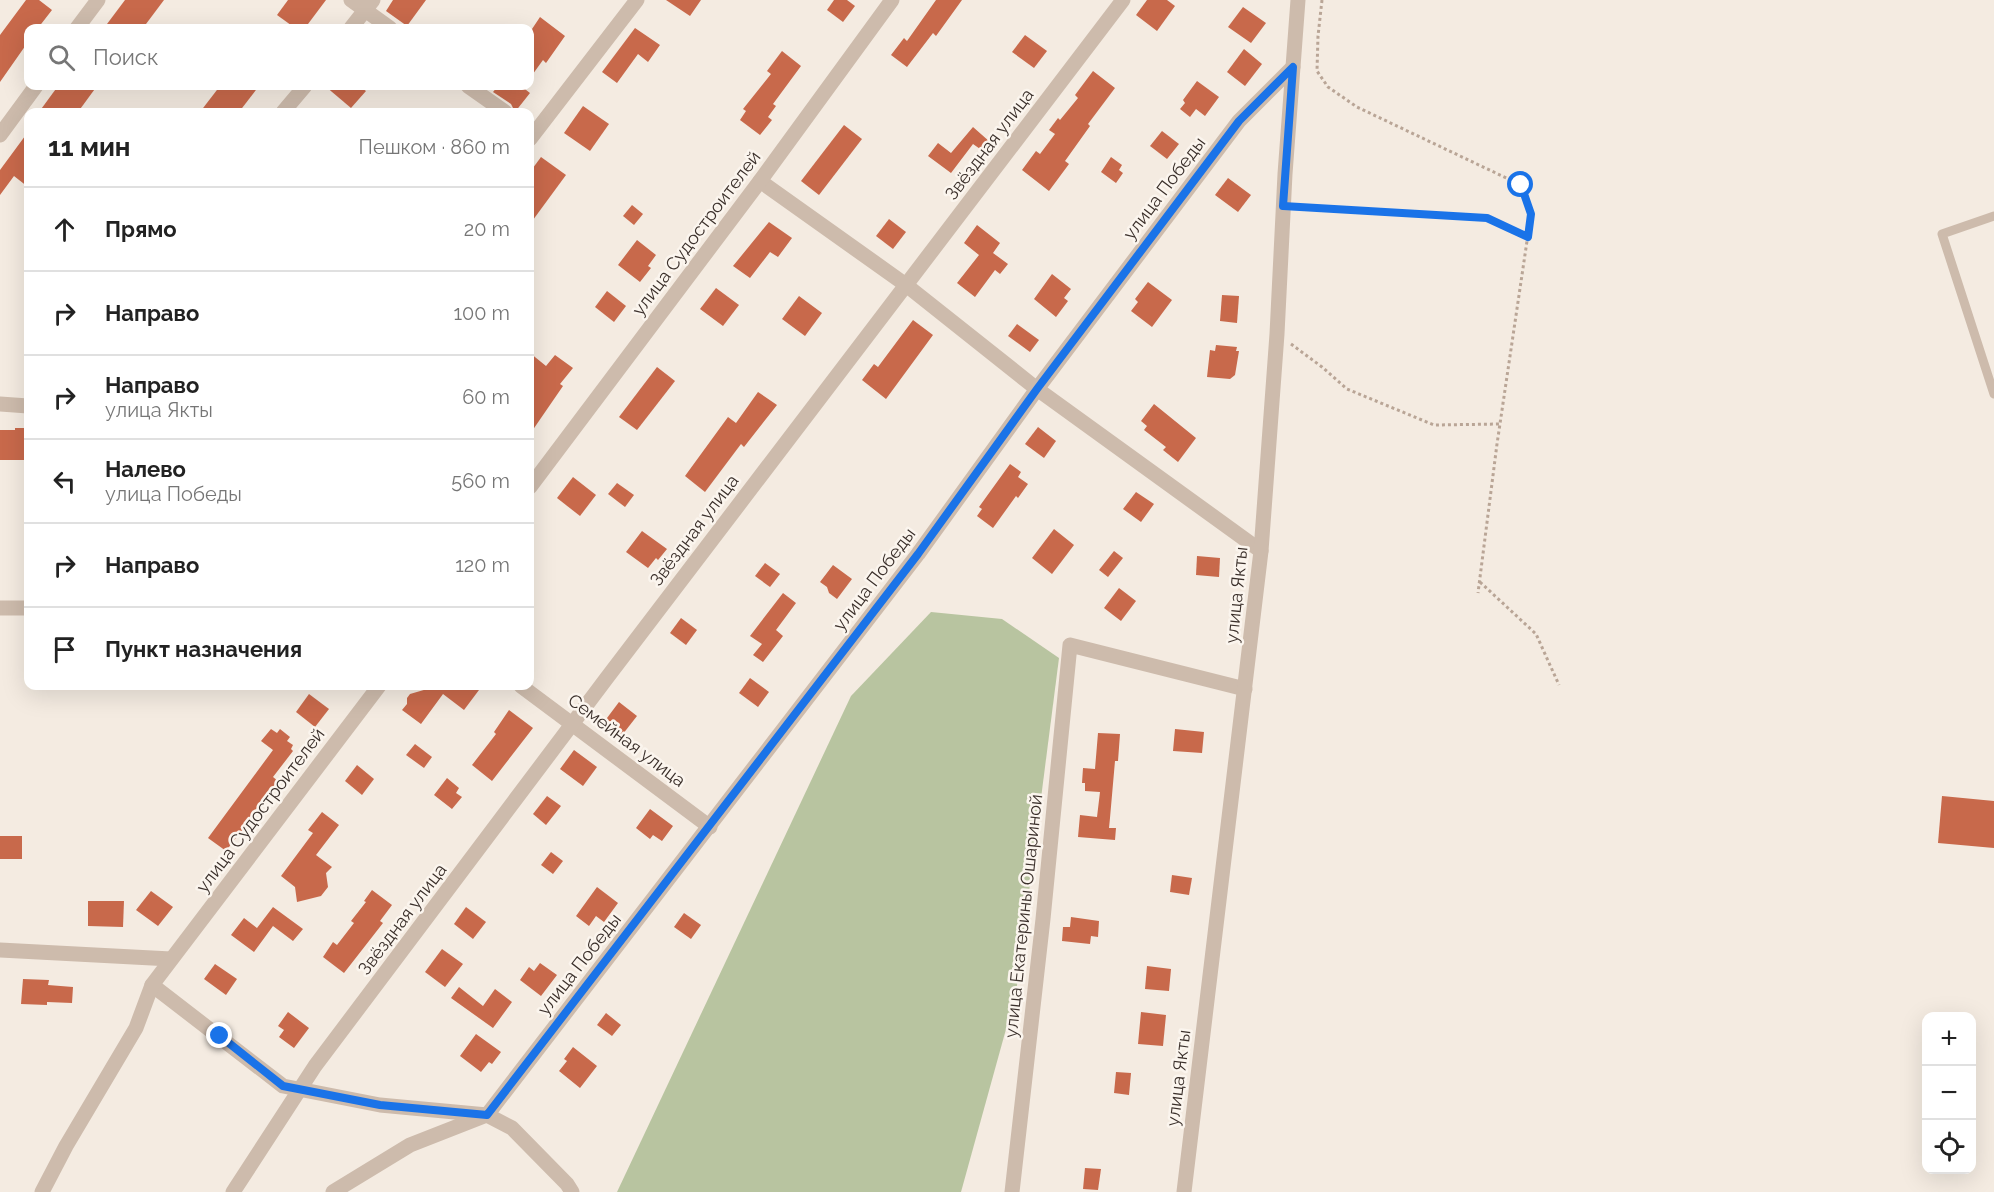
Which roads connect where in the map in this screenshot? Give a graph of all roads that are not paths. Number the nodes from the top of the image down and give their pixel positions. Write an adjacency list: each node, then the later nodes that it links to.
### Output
1 (98, 0): 8 (street)
2 (351, 0): 7 (street)
3 (637, 0): 17 (street)
4 (892, 0): 19 (street, улица Судостроителей)
5 (1124, 0): 21 (street, Звёздная улица)
6 (1298, 0): 11 (street, улица Якты)
7 (369, 5): 9 (street); 10 (street)
8 (80, 24)
9 (354, 24)
10 (386, 24)
11 (1293, 67): 22 (street, улица Победы); 27 (street, улица Якты)
12 (33, 90): 18 (street)
13 (302, 90): 15 (street)
14 (474, 90): 16 (street)
15 (286, 108)
16 (499, 108)
17 (534, 130)
18 (0, 135)
19 (760, 181): 21 (street); 26 (street, улица Судостроителей)
20 (1994, 216): 23 (lane)
21 (906, 285): 22 (street); 33 (street, Звёздная улица)
22 (1037, 389): 27 (street); 34 (street, улица Победы)
23 (1994, 394)
24 (0, 404): 25 (street)
25 (24, 406)
26 (534, 482)
27 (1261, 550): 30 (street, улица Якты)
28 (0, 608): 29 (street)
29 (24, 608)
30 (1245, 689): 44 (street, улица Екатерины Ошариной); 45 (street, улица Якты)
31 (376, 690): 36 (street, улица Судостроителей)
32 (527, 690): 33 (street, Семейная улица)
33 (573, 723): 34 (street, Семейная улица); 38 (street, Звёздная улица)
34 (710, 827): 39 (street, улица Победы)
35 (0, 950): 36 (street)
36 (171, 959): 37 (street, улица Судостроителей)
37 (152, 986): 38 (street); 40 (street, улица Судостроителей)
38 (301, 1088): 39 (street); 41 (street, Звёздная улица)
39 (487, 1115): 42 (street); 43 (street)
40 (42, 1192)
41 (233, 1192)
42 (333, 1192)
43 (572, 1192)
44 (1012, 1192)
45 (1184, 1192)

